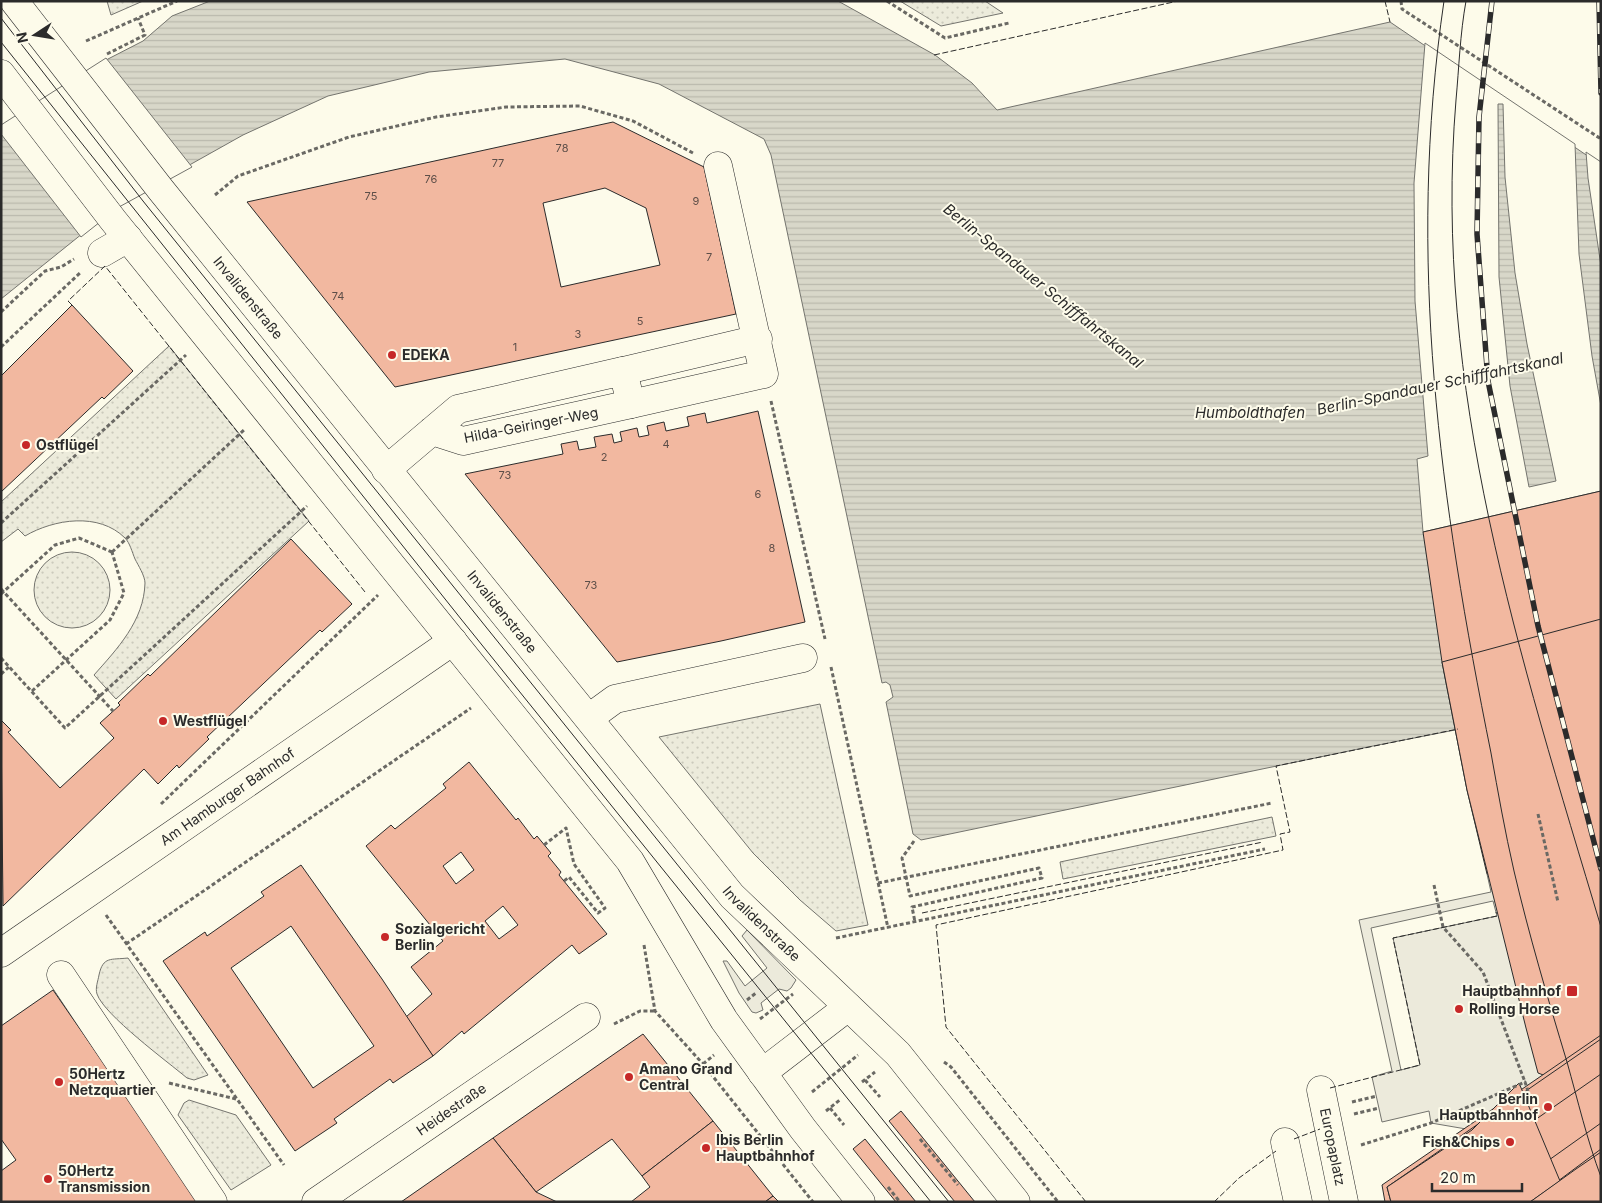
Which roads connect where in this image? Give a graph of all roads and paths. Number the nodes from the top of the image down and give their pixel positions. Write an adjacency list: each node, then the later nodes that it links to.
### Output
1 (14, 1): 25 (main road, Invalidenstraße)
2 (177, 1): 5 (path)
3 (887, 1): 6 (path)
4 (1401, 1): 10 (path)
5 (138, 18): 7 (path); 8 (path)
6 (1009, 22)
7 (86, 42)
8 (107, 54)
9 (9, 90): 13 (main road)
10 (1601, 139)
11 (718, 166): 12 (path); 17 (main road)
12 (215, 195)
13 (120, 229): 14 (main road); 31 (main road)
14 (102, 253): 18 (path)
15 (61, 267): 16 (path)
16 (1, 312)
17 (758, 340): 20 (main road, Hilda-Geiringer-Weg); 21 (main road)
18 (1, 347)
19 (188, 354): 27 (path)
20 (623, 370): 22 (main road); 23 (main road, Hilda-Geiringer-Weg)
21 (764, 374): 22 (main road, Hilda-Geiringer-Weg); 32 (path)
22 (631, 404): 23 (main road, Hilda-Geiringer-Weg)
23 (432, 431): 25 (main road, Hilda-Geiringer-Weg)
24 (240, 434): 28 (path)
25 (386, 470): 43 (main road, Invalidenstraße)
26 (308, 506): 40 (path)
27 (1, 523)
28 (112, 552): 29 (path); 35 (path)
29 (2, 592): 35 (path)
30 (379, 593): 45 (path)
31 (453, 641): 54 (main road, Am Hamburger Bahnhof); 67 (main road)
32 (826, 642)
33 (1, 658): 37 (path)
34 (803, 658): 43 (main road)
35 (66, 660): 39 (path); 40 (path)
36 (830, 662): 52 (path)
37 (9, 667): 38 (path); 39 (path)
38 (1, 674)
39 (32, 692): 40 (path)
40 (99, 696): 42 (path)
41 (472, 707): 59 (path)
42 (113, 711)
43 (589, 718): 62 (main road, Invalidenstraße)
44 (1272, 803): 50 (path)
45 (154, 811)
46 (1538, 814): 55 (path)
47 (914, 841): 50 (path)
48 (544, 845): 51 (path)
49 (1265, 849): 56 (path)
50 (906, 878): 52 (path); 56 (path)
51 (564, 881)
52 (878, 883): 57 (path)
53 (1434, 885): 74 (path)
54 (90, 893): 59 (path); 60 (main road, Am Hamburger Bahnhof)
55 (1558, 902)
56 (915, 922): 57 (path)
57 (888, 928): 58 (path)
58 (836, 938)
59 (126, 944): 78 (path)
60 (1, 953)
61 (61, 975): 73 (main road)
62 (814, 975): 65 (main road, Invalidenstraße); 67 (path)
63 (756, 993): 64 (path)
64 (745, 1002)
65 (848, 1007): 68 (main road, Invalidenstraße); 72 (main road)
66 (586, 1017): 70 (path); 91 (main road, Heidestraße)
67 (737, 1037): 70 (path); 72 (main road)
68 (880, 1037): 81 (path); 96 (main road, Invalidenstraße)
69 (939, 1059): 97 (path)
70 (703, 1064): 84 (path)
71 (882, 1067): 77 (path)
72 (762, 1073): 81 (main road)
73 (127, 1074): 78 (path); 93 (main road)
74 (1525, 1082): 76 (path); 86 (path)
75 (1320, 1090): 90 (main road, Europaplatz)
76 (1528, 1091)
77 (880, 1098)
78 (237, 1099): 88 (path)
79 (841, 1099): 80 (path)
80 (830, 1108): 82 (path); 83 (path)
81 (790, 1111): 84 (path); 95 (main road)
82 (820, 1116)
83 (844, 1125)
84 (760, 1135): 94 (path)
85 (920, 1139): 89 (path)
86 (1383, 1140)
87 (1285, 1142): 92 (main road)
88 (284, 1165)
89 (958, 1185)
90 (1342, 1192)
91 (330, 1198)
92 (1298, 1198)
93 (213, 1202)
94 (813, 1202)
95 (861, 1202)
96 (1016, 1202)
97 (1058, 1202)

